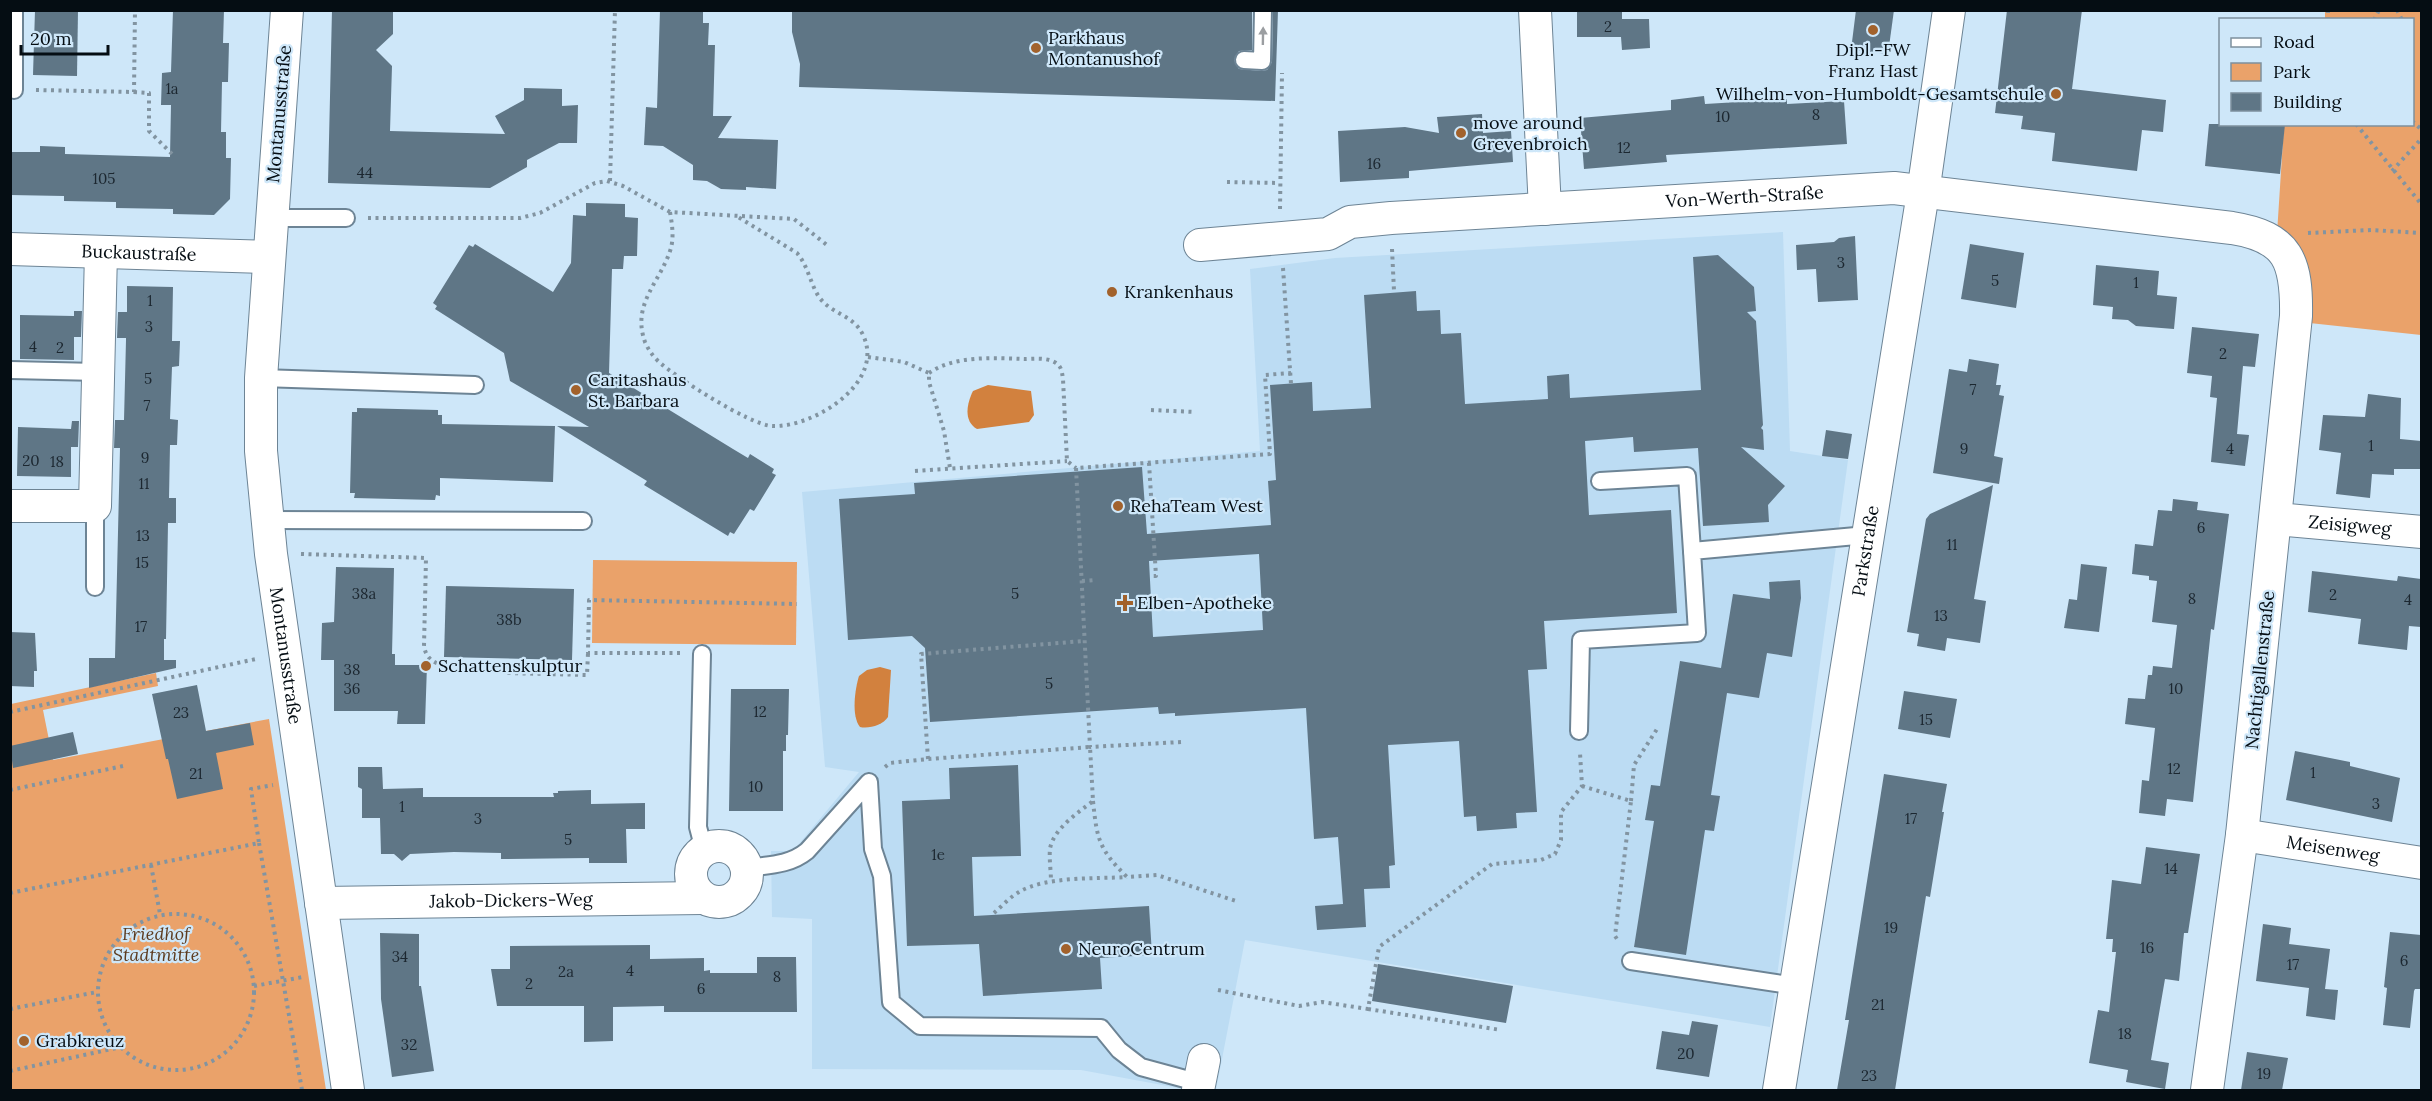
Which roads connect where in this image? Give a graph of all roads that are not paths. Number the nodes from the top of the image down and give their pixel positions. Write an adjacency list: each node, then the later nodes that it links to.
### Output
1 (14, 10): 7 (lane)
2 (287, 10): 10 (street, Montanusstraße)
3 (1263, 10): 6 (lane, one-way to 3)
4 (1535, 10): 9 (street)
5 (1949, 10): 8 (street, Parkstraße)
6 (1244, 60)
7 (14, 90)
8 (1923, 193): 9 (street, Von-Werth-Straße); 14 (street, Von-Werth-Straße); 28 (street, Parkstraße)
9 (1545, 209): 12 (street, Von-Werth-Straße)
10 (271, 218): 11 (lane); 16 (street, Montanusstraße)
11 (346, 218)
12 (1200, 245)
13 (10, 249): 15 (street, Buckaustraße)
14 (2284, 251): 24 (street, Nachtigallenstraße)
15 (101, 252): 16 (street, Buckaustraße); 18 (street)
16 (268, 257): 19 (street, Montanusstraße)
17 (10, 370): 18 (lane)
18 (98, 372): 23 (street)
19 (261, 378): 20 (lane); 25 (street, Montanusstraße)
20 (474, 385)
21 (1600, 481): 29 (lane)
22 (10, 506): 23 (street)
23 (95, 506): 30 (lane)
24 (2276, 519): 27 (street, Zeisigweg); 33 (street, Nachtigallenstraße)
25 (267, 520): 26 (lane); 38 (street, Montanusstraße)
26 (583, 521)
27 (2421, 532)
28 (1868, 535): 29 (lane); 40 (street, Parkstraße)
29 (1692, 550): 32 (lane)
30 (95, 587)
31 (702, 654): 34 (lane)
32 (1579, 731)
33 (2242, 835): 35 (street, Meisenweg); 44 (street, Nachtigallenstraße)
34 (704, 850): 36 (street); 37 (street)
35 (2421, 863)
36 (747, 868): 37 (street, Jakob-Dickers-Weg); 41 (lane)
37 (703, 897): 38 (street, Jakob-Dickers-Weg)
38 (321, 903): 42 (street, Montanusstraße)
39 (1631, 961): 40 (lane)
40 (1796, 986): 43 (street, Parkstraße)
41 (1201, 1078)
42 (348, 1090)
43 (1779, 1090)
44 (2207, 1090)

